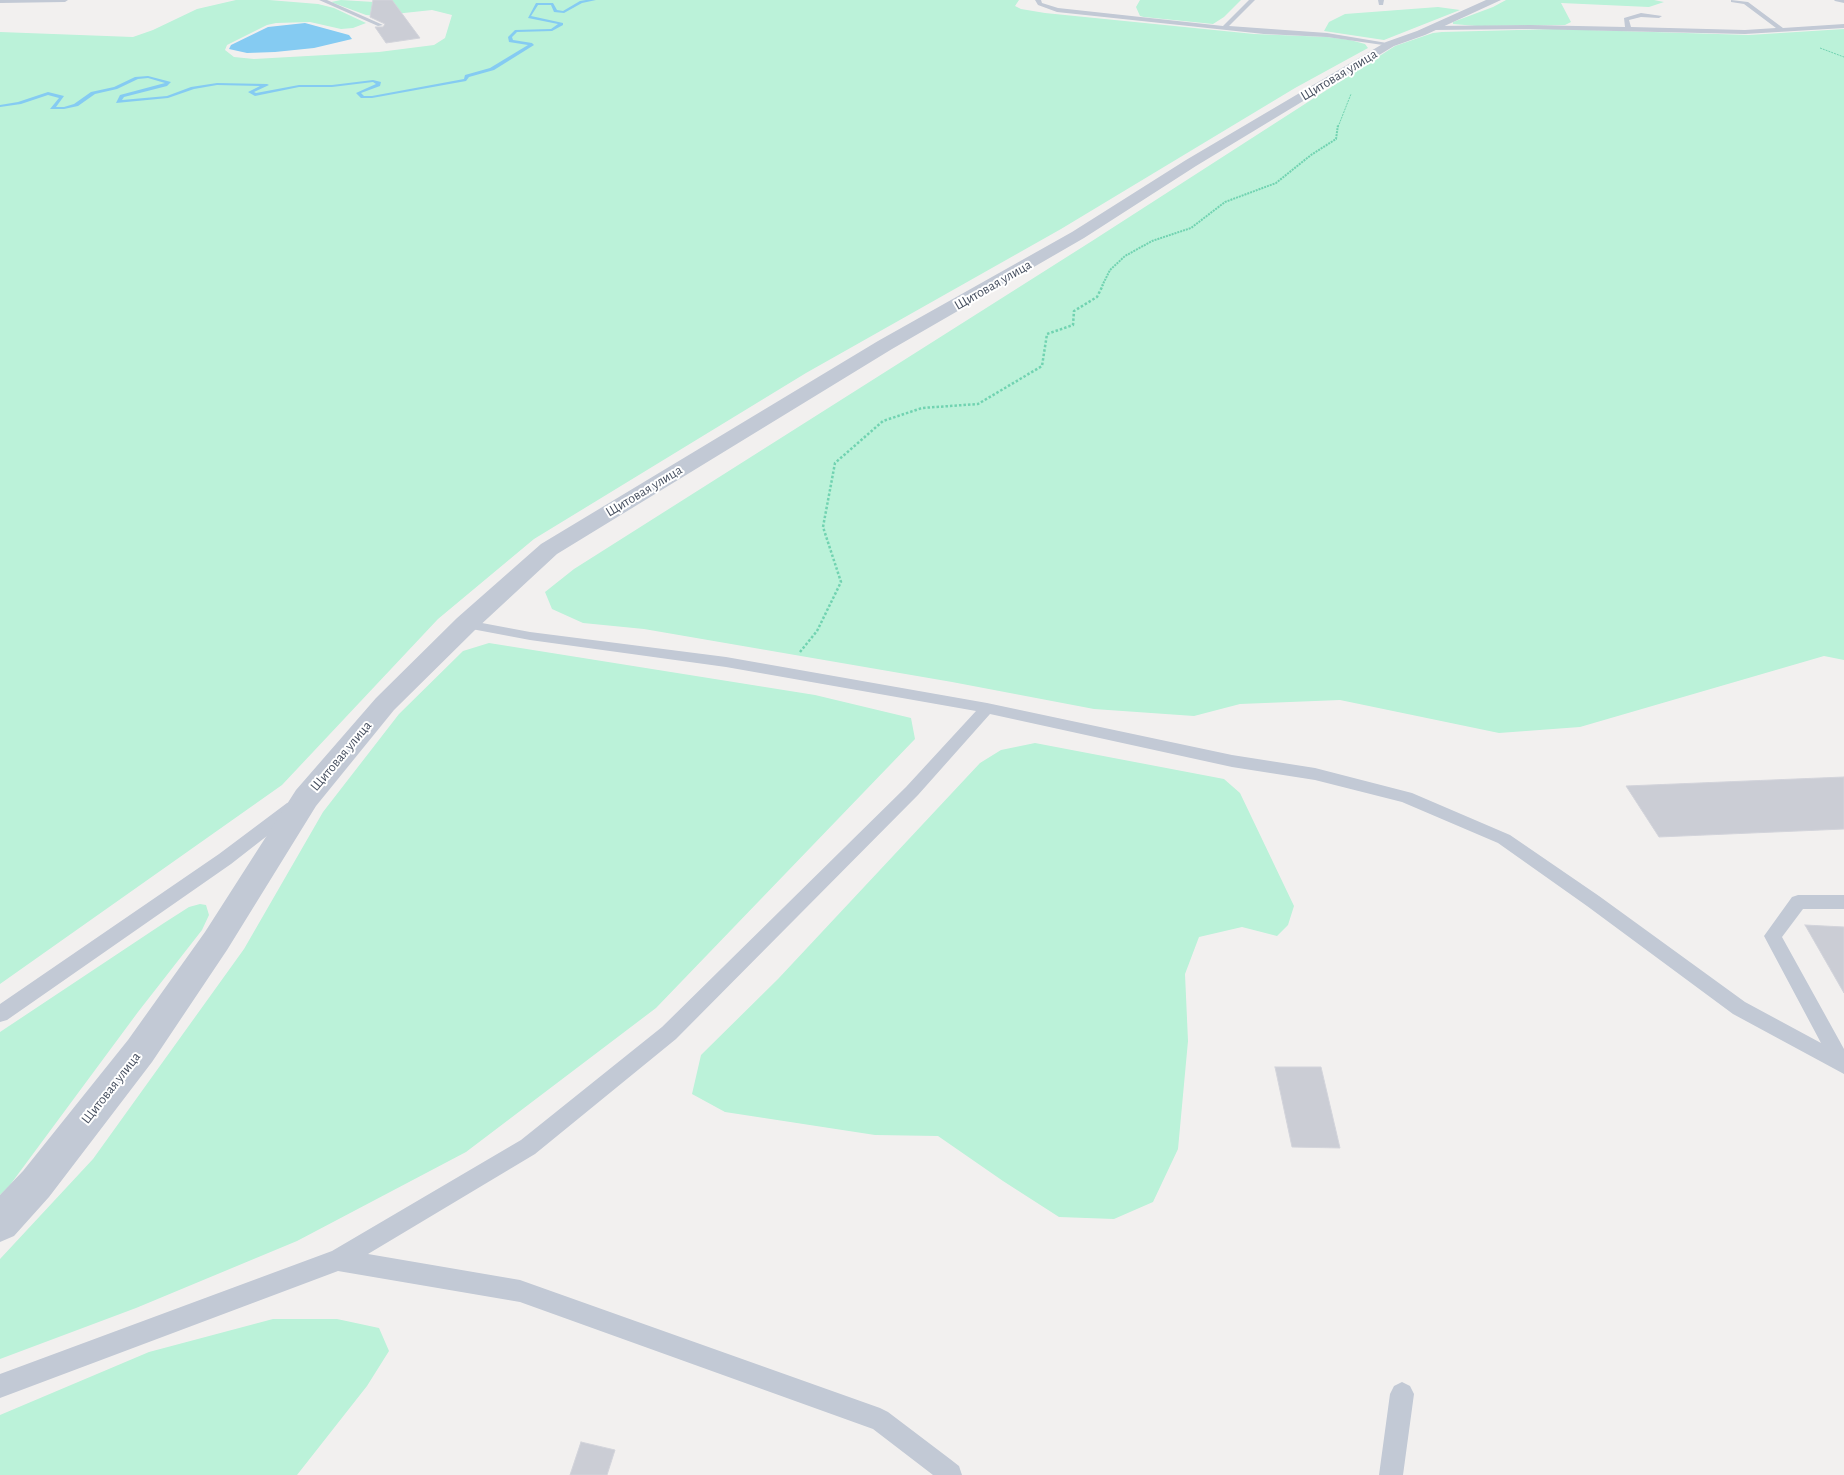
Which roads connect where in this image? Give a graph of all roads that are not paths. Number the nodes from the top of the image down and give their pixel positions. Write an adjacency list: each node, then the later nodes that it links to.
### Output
1 (65, 0): 7 (lane)
2 (322, 0): 11 (lane)
3 (1038, 0): 13 (lane)
4 (1252, 0): 13 (lane)
5 (1496, 0): 14 (street, Щитовая улица)
6 (1837, 0): 9 (lane)
7 (0, 1)
8 (1733, 1): 16 (lane)
9 (1844, 1)
10 (1659, 16): 15 (lane)
11 (380, 25)
12 (1844, 26): 16 (lane)
13 (1225, 27): 17 (lane)
14 (1432, 28): 15 (lane); 17 (street, Щитовая улица)
15 (1628, 29): 16 (lane)
16 (1782, 30)
17 (1390, 44): 18 (street, Щитовая улица)
18 (466, 624): 19 (lane); 20 (street, Щитовая улица)
19 (987, 708): 23 (lane); 25 (lane)
20 (306, 798): 22 (lane); 24 (street, Щитовая улица)
21 (1844, 902): 23 (lane)
22 (0, 1014)
23 (1843, 1065)
24 (0, 1223)
25 (338, 1260): 26 (lane); 28 (lane)
26 (0, 1386)
27 (1402, 1394): 29 (lane)
28 (950, 1475)
29 (1391, 1475)

